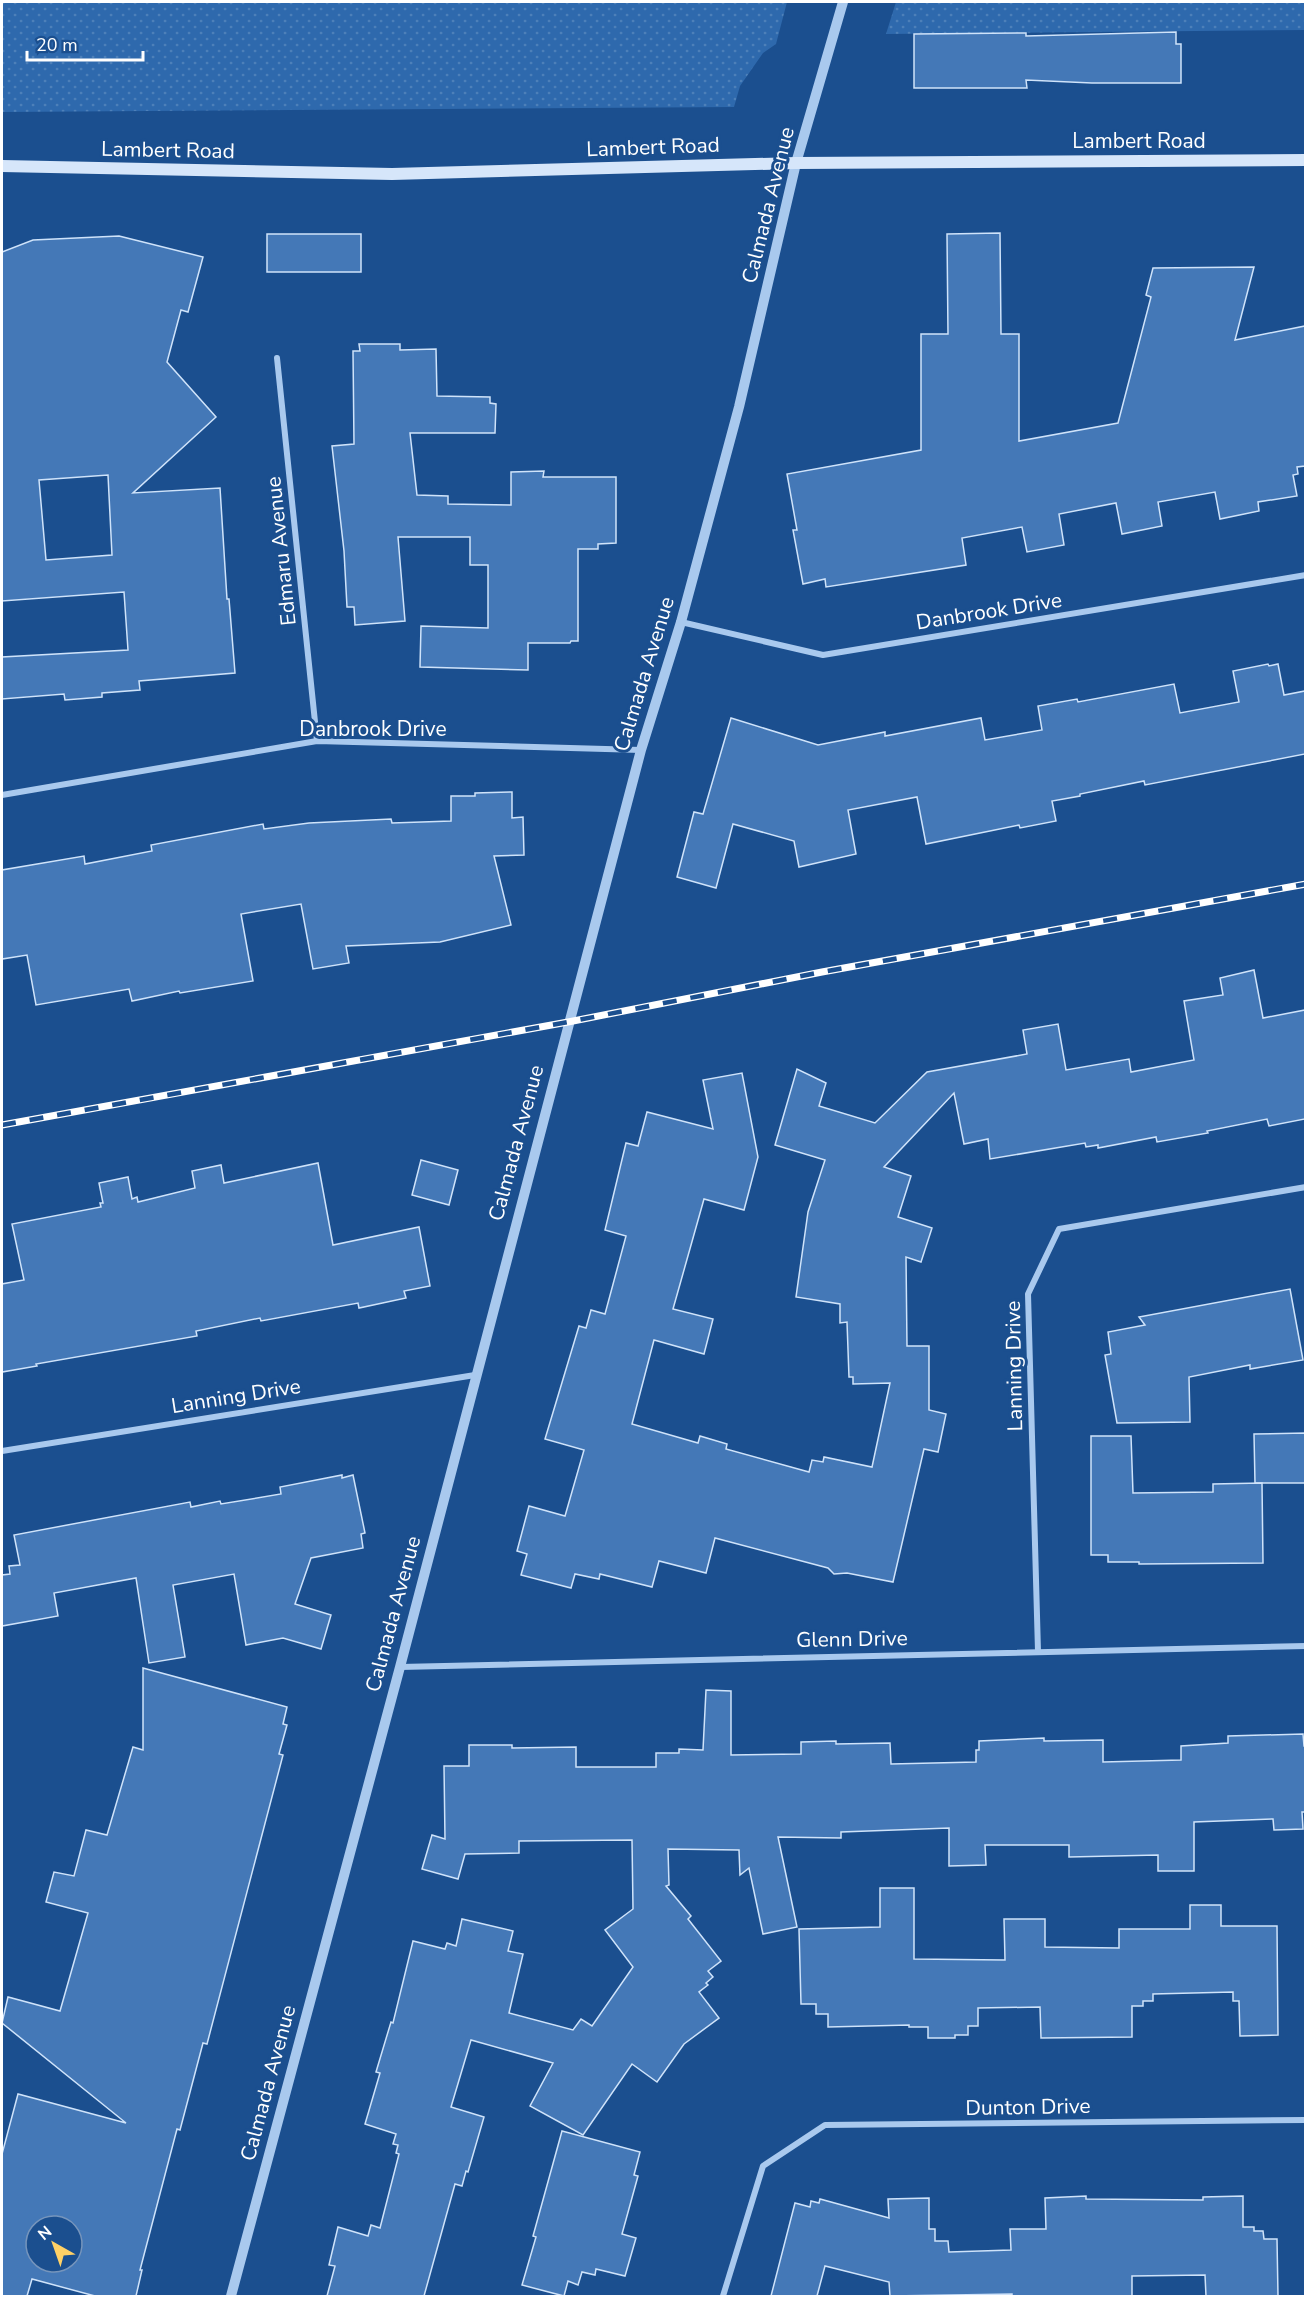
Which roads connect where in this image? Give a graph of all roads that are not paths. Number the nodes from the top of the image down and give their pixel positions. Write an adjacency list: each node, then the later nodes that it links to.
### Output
1 (843, 2): 3 (street, Calmada Avenue)
2 (1305, 160): 3 (main road, Lambert Road)
3 (796, 163): 4 (main road, Lambert Road); 7 (street, Calmada Avenue)
4 (2, 166)
5 (277, 358): 8 (street, Edmaru Avenue)
6 (1305, 575): 7 (street, Danbrook Drive)
7 (681, 622): 9 (street, Calmada Avenue)
8 (317, 741): 9 (street, Danbrook Drive); 10 (street, Danbrook Drive)
9 (641, 750): 12 (street, Calmada Avenue)
10 (2, 795)
11 (1305, 1187): 15 (street, Lanning Drive)
12 (475, 1375): 13 (street, Lanning Drive); 16 (street, Calmada Avenue)
13 (2, 1451)
14 (1305, 1646): 15 (street, Glenn Drive)
15 (1038, 1651): 16 (street, Glenn Drive)
16 (400, 1667): 18 (street, Calmada Avenue)
17 (1305, 2120): 19 (street, Dunton Drive)
18 (231, 2296)
19 (723, 2296)

